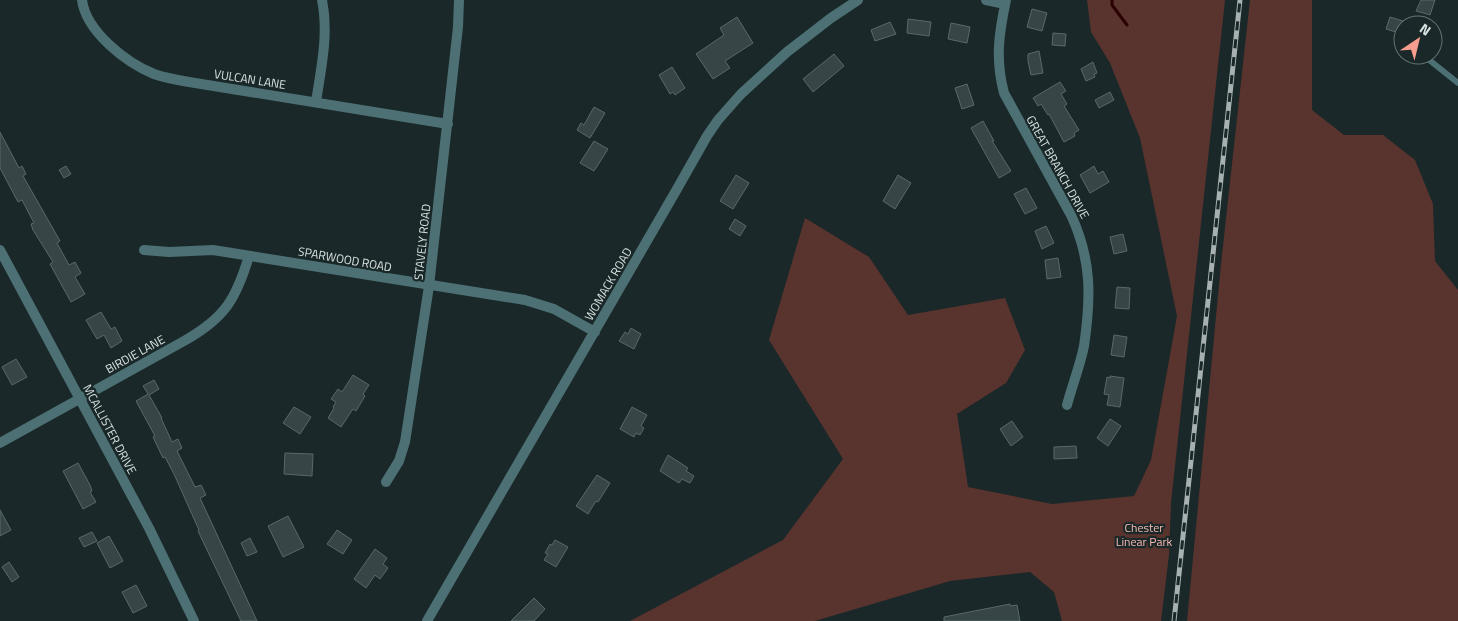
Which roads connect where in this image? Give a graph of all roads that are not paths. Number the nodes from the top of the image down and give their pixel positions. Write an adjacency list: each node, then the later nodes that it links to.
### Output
1 (82, 0): 9 (street, VULCAN LANE)
2 (322, 0): 9 (street)
3 (459, 0): 10 (street, STAVELY ROAD)
4 (858, 0): 15 (street, WOMACK ROAD)
5 (986, 0): 6 (street)
6 (1006, 2): 17 (street, GREAT BRANCH DRIVE)
7 (1436, 65): 8 (lane)
8 (1458, 83)
9 (316, 102): 10 (street, VULCAN LANE)
10 (448, 124): 14 (street, STAVELY ROAD)
11 (0, 250): 16 (street, MCALLISTER DRIVE)
12 (144, 250): 13 (street, SPARWOOD ROAD)
13 (249, 256): 14 (street, SPARWOOD ROAD); 16 (street, BIRDIE LANE)
14 (430, 286): 15 (street, SPARWOOD ROAD); 19 (street, STAVELY ROAD)
15 (594, 332): 21 (street, WOMACK ROAD)
16 (80, 399): 18 (street, BIRDIE LANE); 20 (street, MCALLISTER DRIVE)
17 (1067, 406)
18 (0, 443)
19 (386, 482)
20 (194, 621)
21 (427, 621)

